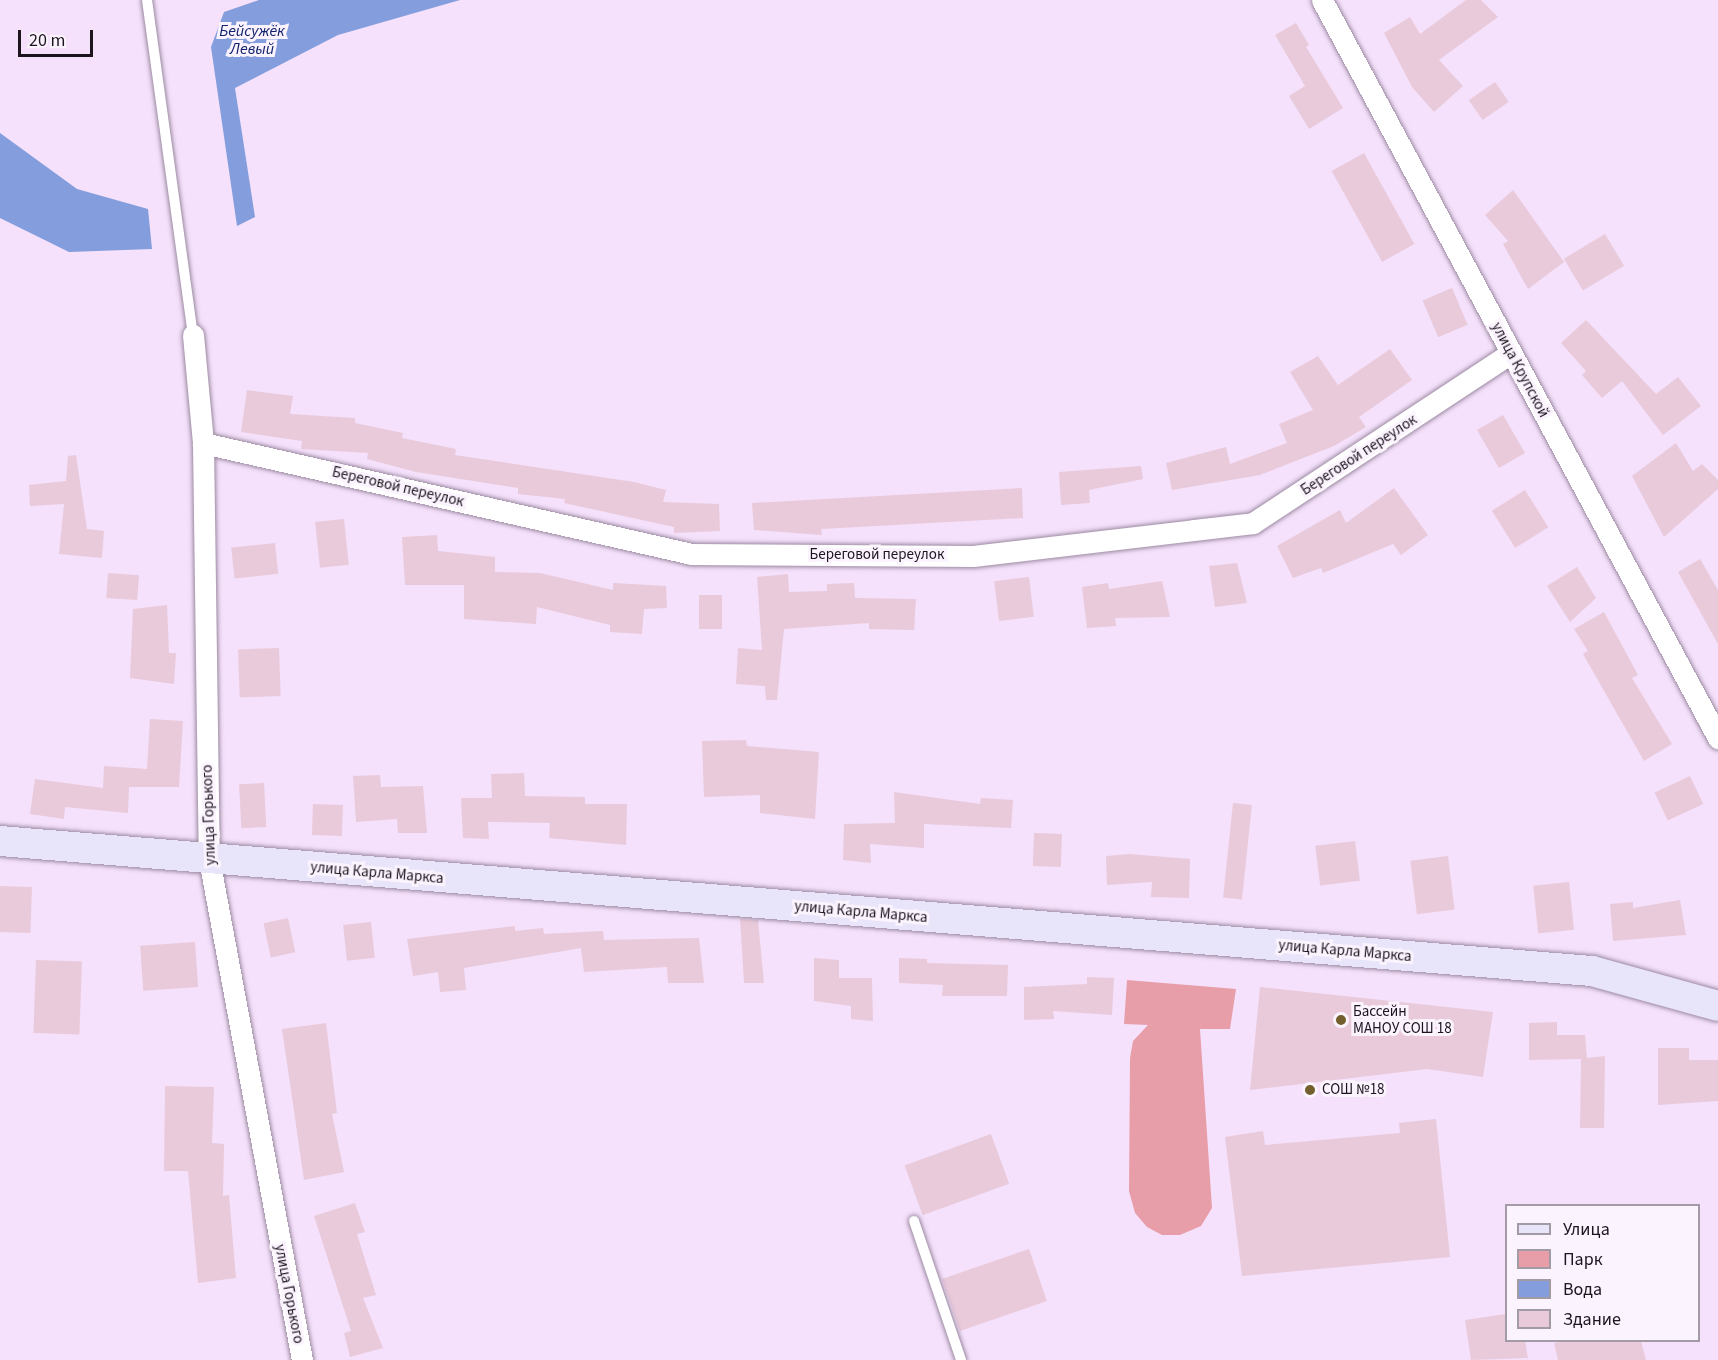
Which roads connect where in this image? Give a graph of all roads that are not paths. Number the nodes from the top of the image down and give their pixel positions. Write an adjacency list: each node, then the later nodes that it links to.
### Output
1 (147, 0): 3 (lane)
2 (1322, 0): 4 (street, улица Крупской)
3 (193, 335): 5 (street, улица Горького)
4 (1511, 353): 5 (street, Береговой переулок); 6 (street, улица Крупской)
5 (203, 442): 8 (street, улица Горького)
6 (1718, 738)
7 (0, 841): 8 (main road, улица Карла Маркса)
8 (209, 859): 9 (main road, улица Карла Маркса); 11 (street, улица Горького)
9 (1718, 1006)
10 (914, 1221): 12 (lane)
11 (302, 1360)
12 (961, 1360)

